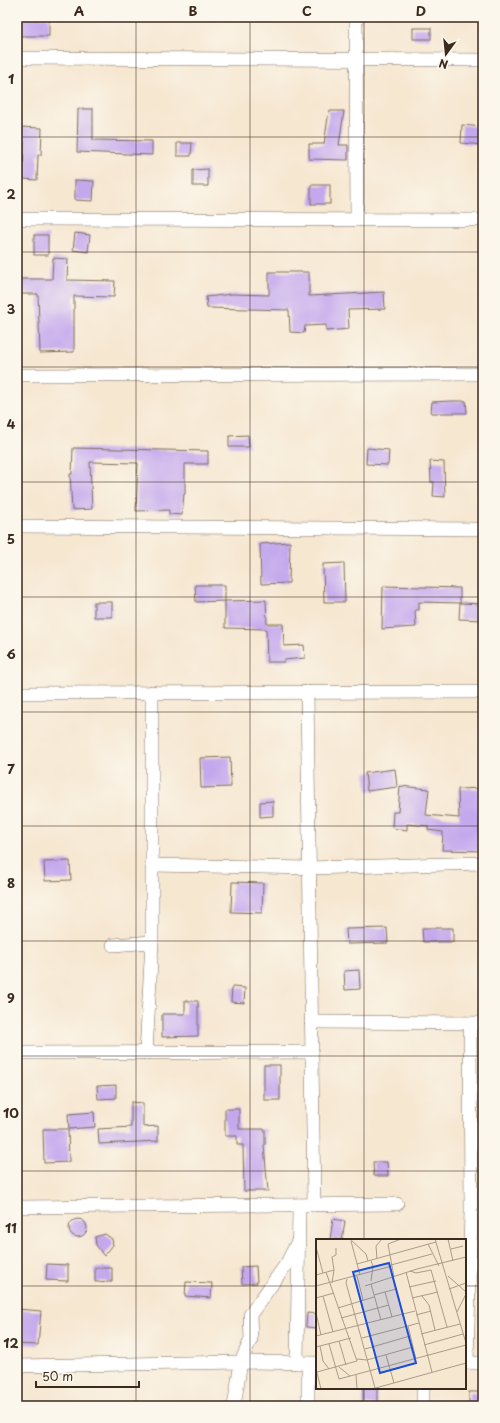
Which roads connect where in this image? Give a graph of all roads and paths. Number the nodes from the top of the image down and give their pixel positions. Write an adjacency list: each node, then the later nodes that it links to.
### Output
1 (356, 17): 3 (street)
2 (17, 58): 3 (street)
3 (355, 60): 4 (street); 6 (street)
4 (483, 60)
5 (17, 219): 6 (street)
6 (357, 220): 7 (street)
7 (483, 220)
8 (483, 374): 9 (street)
9 (17, 375)
10 (17, 526): 11 (street)
11 (483, 529)
12 (152, 692): 13 (street); 15 (street); 17 (street)
13 (307, 692): 14 (street); 18 (street)
14 (483, 692)
15 (17, 693)
16 (483, 863): 18 (street)
17 (152, 865): 18 (street); 19 (street)
18 (309, 868): 21 (street)
19 (152, 942): 20 (street); 25 (street)
20 (113, 945)
21 (311, 1022): 22 (street); 23 (street)
22 (477, 1023): 33 (street)
23 (312, 1052): 25 (street); 28 (street)
24 (17, 1053): 25 (street)
25 (146, 1053)
26 (397, 1204): 28 (street)
27 (299, 1205): 28 (street); 29 (street); 30 (street)
28 (314, 1205)
29 (17, 1208)
30 (298, 1241): 31 (street); 32 (street)
31 (241, 1362): 32 (street); 35 (street); 37 (street)
32 (307, 1363): 38 (street)
33 (466, 1363): 34 (street)
34 (483, 1363)
35 (17, 1366)
36 (423, 1389): 39 (street)
37 (234, 1406)
38 (308, 1406)
39 (423, 1406)

